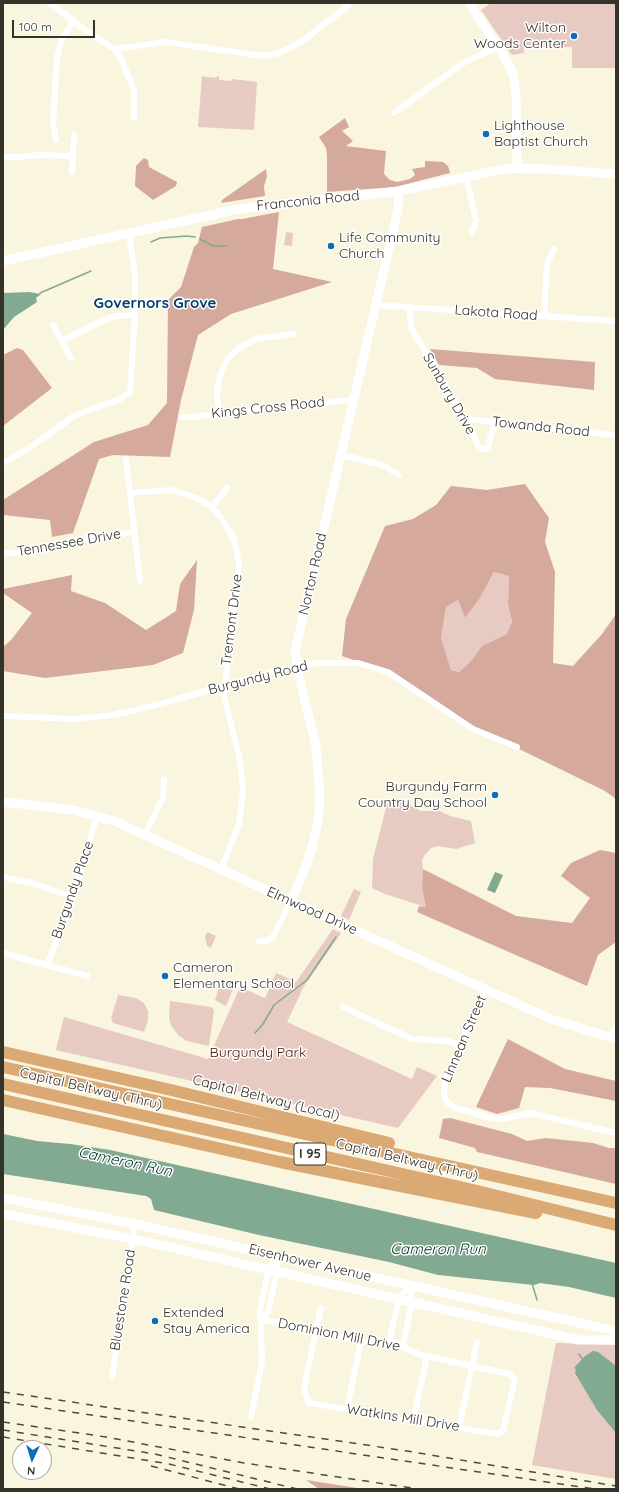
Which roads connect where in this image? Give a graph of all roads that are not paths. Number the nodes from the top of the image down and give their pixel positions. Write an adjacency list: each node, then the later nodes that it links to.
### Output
1 (50, 3): 4 (street)
2 (350, 3): 6 (street)
3 (469, 3): 5 (main road)
4 (73, 21): 6 (street); 10 (street)
5 (498, 47): 7 (street); 13 (main road)
6 (114, 48): 8 (street)
7 (394, 113)
8 (134, 117)
9 (74, 135): 11 (street)
10 (56, 140)
11 (73, 156): 12 (street); 14 (street)
12 (3, 157)
13 (517, 168): 15 (main road, Franconia Road); 16 (main road, Franconia Road)
14 (72, 172)
15 (616, 174)
16 (466, 176): 17 (main road, Franconia Road); 19 (street)
17 (399, 191): 18 (main road, Franconia Road); 22 (main road, Norton Road)
18 (129, 233): 21 (main road, Franconia Road); 24 (street)
19 (472, 233)
20 (554, 249): 25 (street)
21 (3, 261)
22 (376, 305): 23 (street, Lakota Road); 31 (main road, Norton Road)
23 (409, 307): 25 (street, Lakota Road); 34 (street, Sunbury Drive)
24 (134, 315): 29 (street); 39 (street)
25 (544, 316): 26 (street, Lakota Road)
26 (616, 321)
27 (53, 325): 29 (street)
28 (294, 334): 32 (street)
29 (62, 341): 30 (street)
30 (71, 358)
31 (354, 401): 32 (street, Kings Cross Road); 37 (main road, Norton Road)
32 (219, 414): 33 (street, Kings Cross Road)
33 (182, 418)
34 (466, 419): 35 (street, Towanda Road); 35 (street, Sunbury Drive)
35 (498, 422): 36 (street, Towanda Road)
36 (616, 435)
37 (341, 455): 40 (street); 47 (main road, Norton Road)
38 (126, 459): 42 (street)
39 (3, 463)
40 (399, 475)
41 (227, 488): 43 (street)
42 (130, 493): 43 (street, Tremont Drive); 44 (street)
43 (212, 507): 48 (street, Tremont Drive)
44 (134, 532): 45 (street, Tennessee Drive); 46 (street)
45 (3, 554)
46 (140, 581)
47 (297, 666): 48 (street, Burgundy Road); 50 (street, Burgundy Road); 58 (main road, Norton Road)
48 (224, 685): 49 (street, Burgundy Road); 55 (street, Tremont Drive)
49 (3, 716)
50 (517, 747)
51 (164, 780): 54 (street)
52 (3, 802): 53 (main road, Elmwood Drive)
53 (97, 816): 54 (main road, Elmwood Drive); 57 (street, Burgundy Place)
54 (145, 835): 55 (main road, Elmwood Drive)
55 (221, 869): 58 (main road, Elmwood Drive)
56 (3, 877): 57 (street)
57 (73, 897): 61 (street, Burgundy Place)
58 (290, 901): 59 (street, Norton Road); 63 (main road, Elmwood Drive)
59 (259, 941)
60 (4, 955): 61 (street)
61 (46, 965): 62 (street)
62 (87, 976)
63 (485, 989): 66 (main road, Elmwood Drive); 67 (street, Linnean Street)
64 (343, 1007): 67 (street)
65 (616, 1025): 66 (street)
66 (614, 1038)
67 (460, 1045): 72 (street, Linnean Street)
68 (3, 1052): 73 (highway, Capital Beltway (Local) / I 95)
69 (3, 1067): 73 (highway, Capital Beltway (Thru) / I 95)
70 (3, 1084): 78 (highway, Capital Beltway (Thru) / I 95)
71 (3, 1100): 79 (highway, I 95)
72 (616, 1133)
73 (520, 1180): 75 (highway, I 95)
74 (3, 1198): 77 (main road, Eisenhower Avenue)
75 (616, 1203)
76 (3, 1214): 80 (main road, Eisenhower Avenue)
77 (135, 1224): 80 (street, Bluestone Road); 81 (main road, Eisenhower Avenue)
78 (616, 1225)
79 (616, 1229)
80 (133, 1239): 82 (main road, Eisenhower Avenue); 97 (street, Bluestone Road)
81 (277, 1255): 82 (street); 83 (main road, Eisenhower Avenue)
82 (273, 1271): 84 (main road, Eisenhower Avenue); 87 (street)
83 (410, 1285): 84 (street); 85 (street); 89 (main road, Eisenhower Avenue)
84 (399, 1300): 85 (main road, Eisenhower Avenue); 92 (street)
85 (412, 1302): 90 (main road, Eisenhower Avenue); 94 (street)
86 (321, 1308): 88 (street)
87 (261, 1319): 88 (street, Dominion Mill Drive); 99 (street)
88 (316, 1331): 91 (street, Dominion Mill Drive); 98 (street, Watkins Mill Drive)
89 (616, 1331)
90 (616, 1340)
91 (361, 1341): 92 (street, Dominion Mill Drive); 98 (street)
92 (389, 1342): 94 (street, Dominion Mill Drive)
93 (477, 1342): 96 (street)
94 (403, 1345): 95 (street, Dominion Mill Drive)
95 (427, 1357): 96 (street, Dominion Mill Drive); 100 (street)
96 (472, 1366): 101 (street); 102 (street, Dominion Mill Drive)
97 (112, 1377)
98 (346, 1409): 100 (street, Watkins Mill Drive)
99 (251, 1417)
100 (413, 1420): 101 (street, Watkins Mill Drive)
101 (459, 1428): 102 (street, Watkins Mill Drive)
102 (497, 1434)

